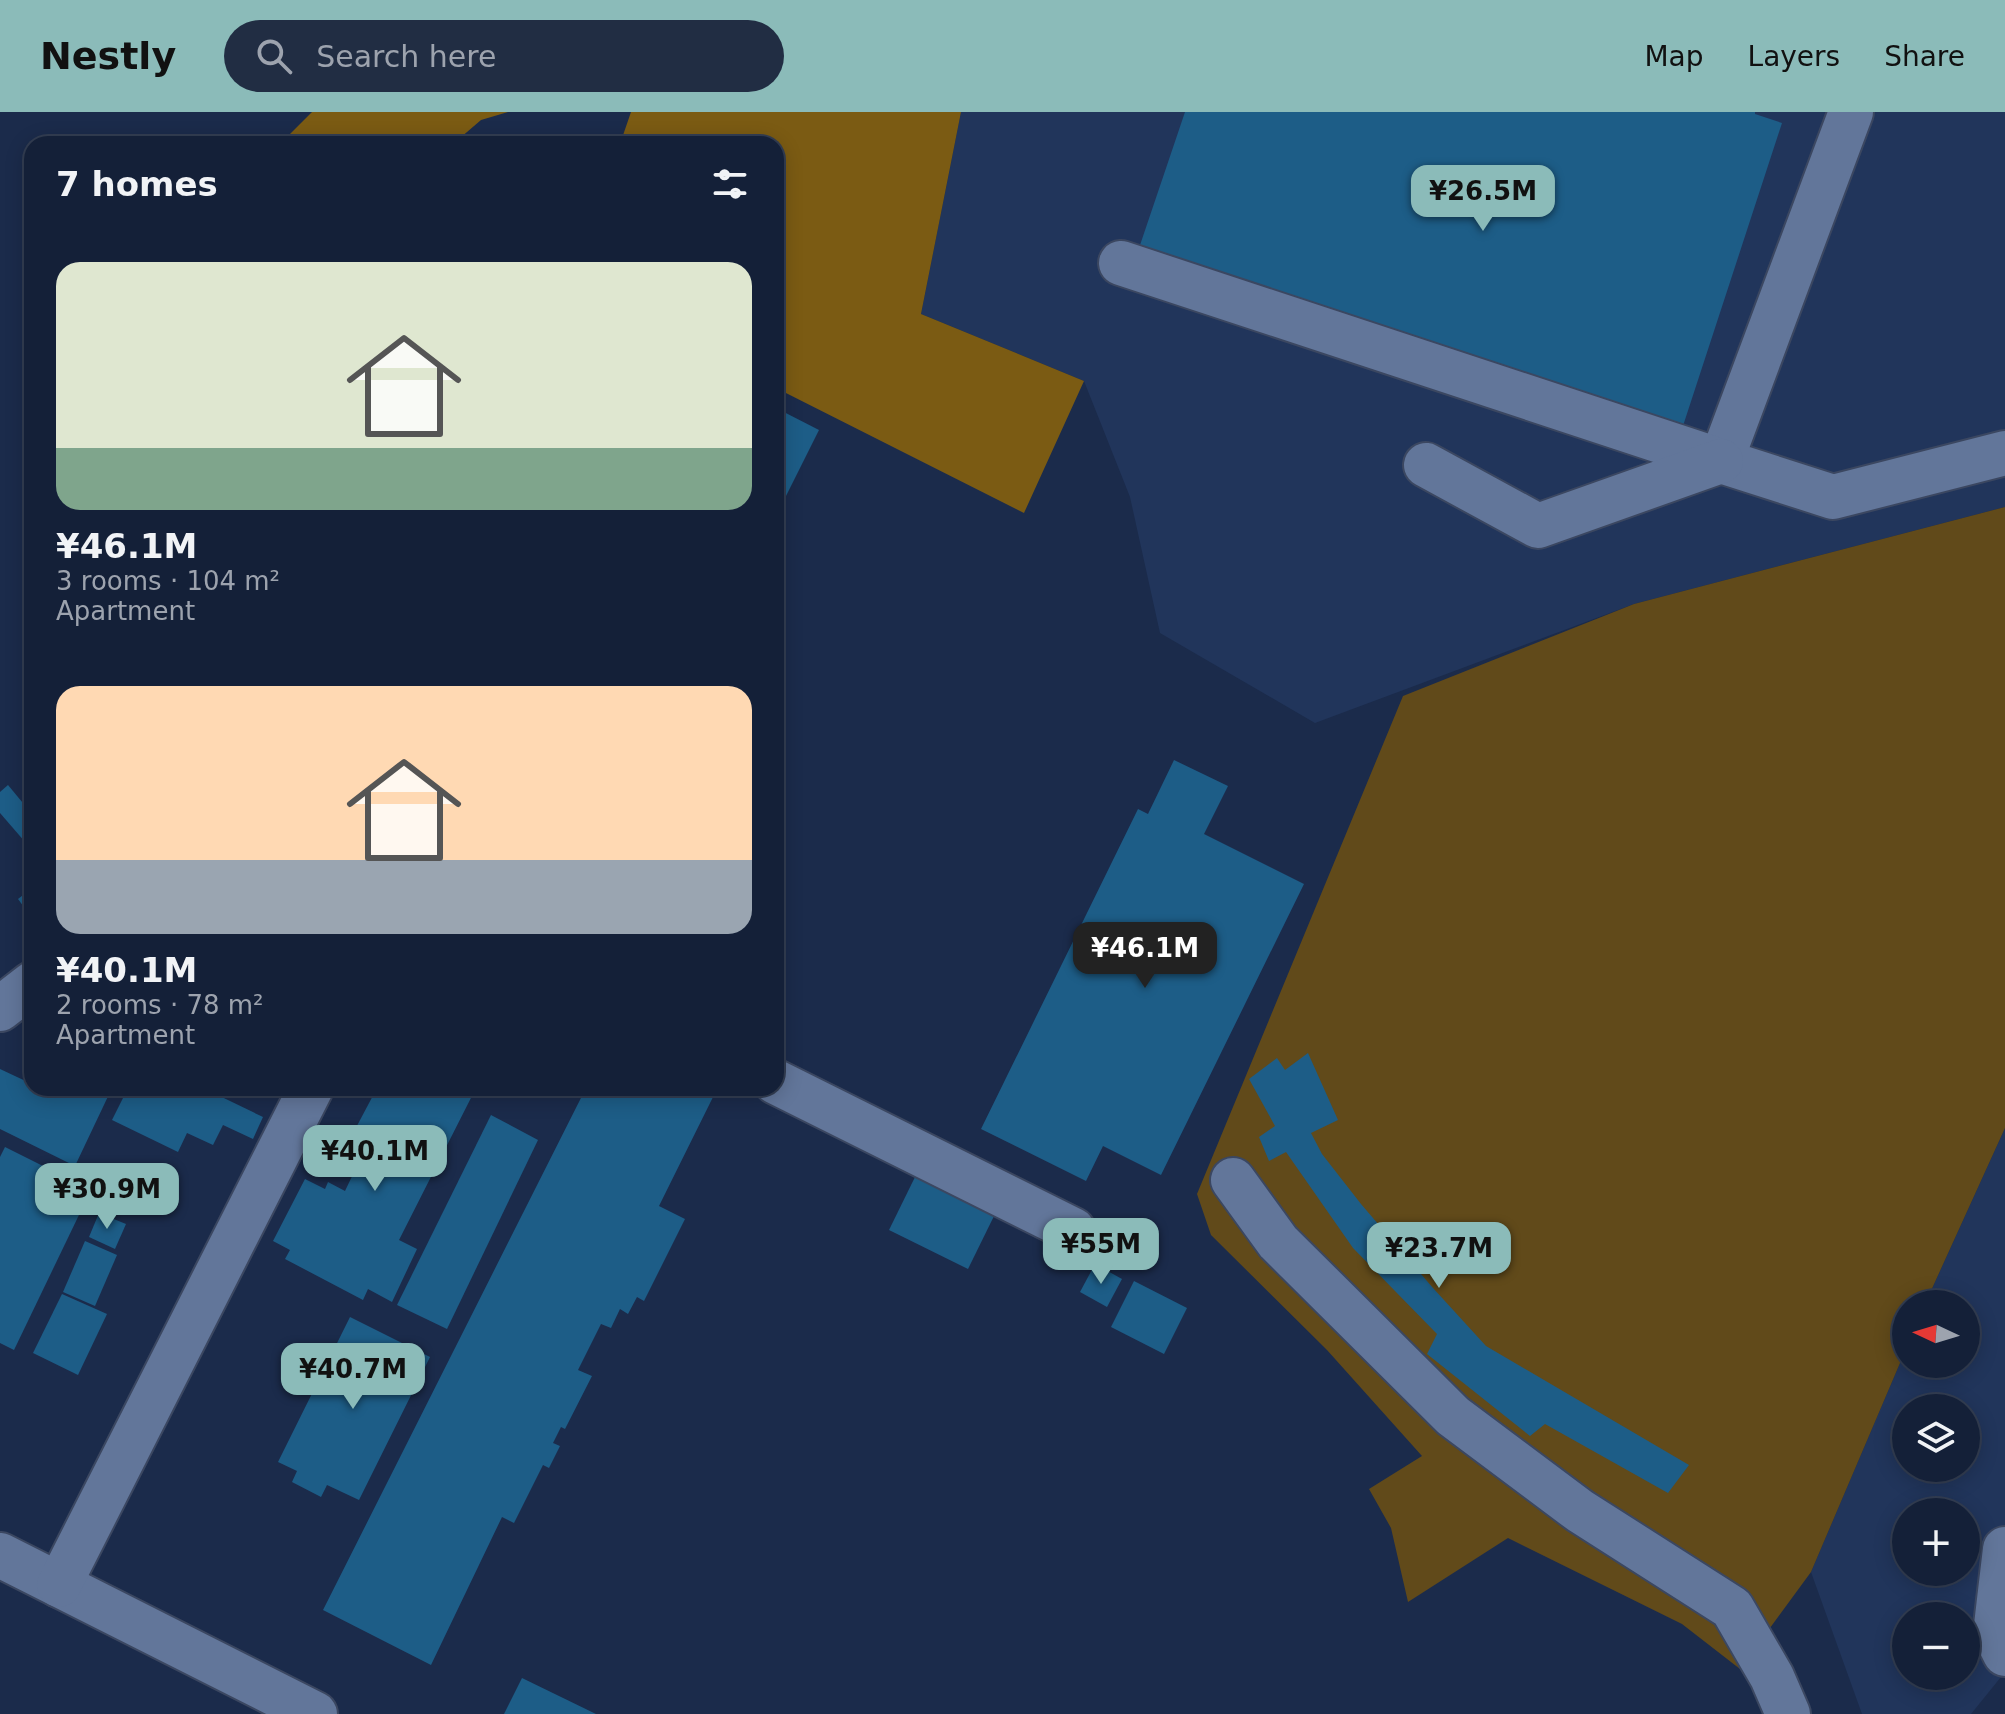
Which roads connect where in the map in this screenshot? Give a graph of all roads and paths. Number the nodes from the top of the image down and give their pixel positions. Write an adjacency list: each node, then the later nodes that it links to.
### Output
1 (1851, 112): 4 (street)
2 (1121, 263): 4 (street)
3 (2005, 453): 4 (street)
4 (1721, 461): 5 (street)
5 (1426, 465)
6 (24, 990): 7 (street)
7 (0, 1009)
8 (784, 1086): 11 (street)
9 (307, 1096): 14 (street)
10 (1233, 1180): 17 (street)
11 (1073, 1230)
12 (2005, 1549): 15 (street)
13 (0, 1555): 14 (street)
14 (59, 1585): 16 (street)
15 (2005, 1654)
16 (315, 1714)
17 (1788, 1714)

